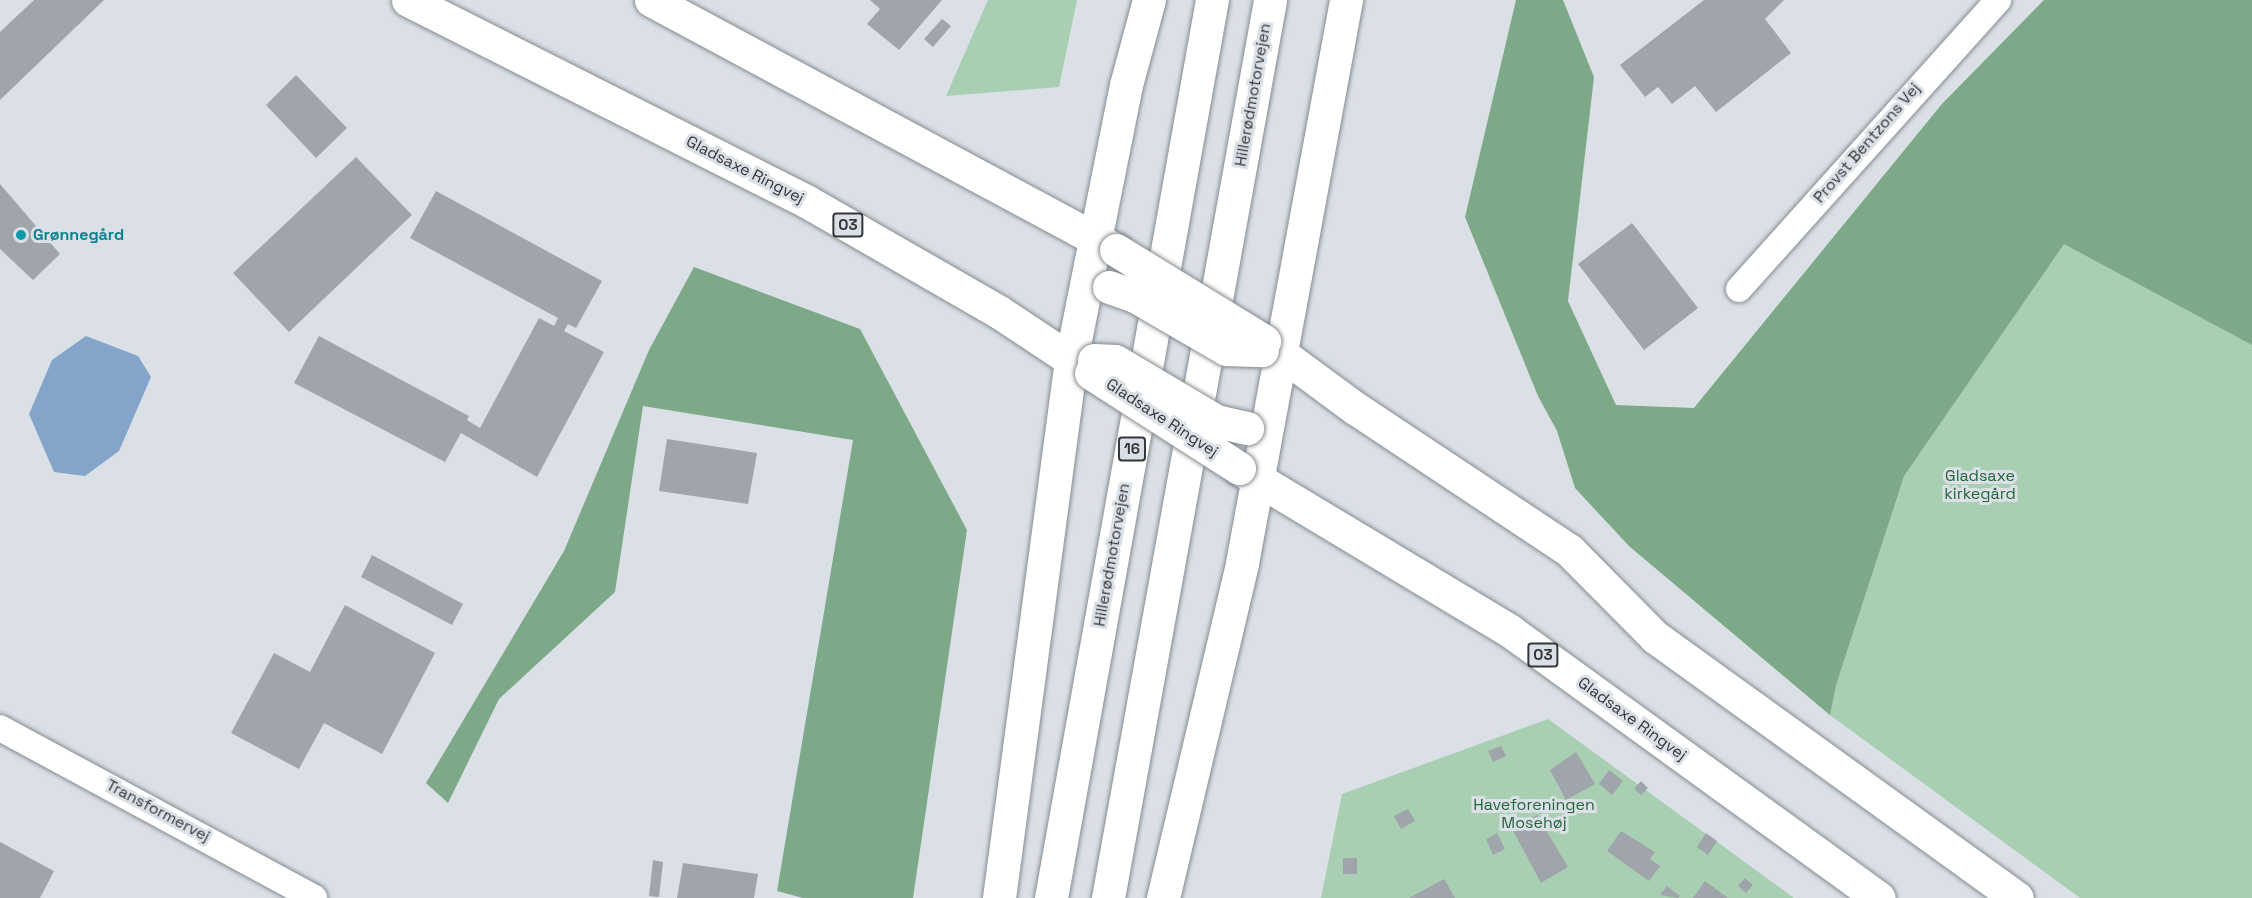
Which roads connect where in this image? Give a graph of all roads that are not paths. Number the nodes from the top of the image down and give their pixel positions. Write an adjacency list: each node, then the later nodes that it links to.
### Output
1 (408, 0): 12 (main road, Gladsaxe Ringvej / O3)
2 (651, 0): 8 (main road)
3 (1149, 0): 8 (main road)
4 (1212, 0): 18 (main road, Hillerødmotorvejen / 16)
5 (1270, 0): 19 (main road, Hillerødmotorvejen)
6 (1346, 0): 11 (main road)
7 (1998, 0): 10 (street, Provst Bentzons Vej)
8 (1106, 244): 9 (main road); 11 (main road, bridge)
9 (1097, 288): 11 (main road, bridge); 12 (main road)
10 (1739, 289)
11 (1269, 347): 13 (main road); 22 (main road)
12 (1085, 364): 13 (main road, bridge); 14 (main road, Gladsaxe Ringvej / O3, bridge); 17 (main road)
13 (1258, 426): 14 (main road)
14 (1249, 474): 20 (main road); 21 (main road, Gladsaxe Ringvej / O3)
15 (0, 728): 16 (street, Transformervej)
16 (314, 898)
17 (999, 898)
18 (1051, 898)
19 (1108, 898)
20 (1163, 898)
21 (1879, 898)
22 (2017, 898)

